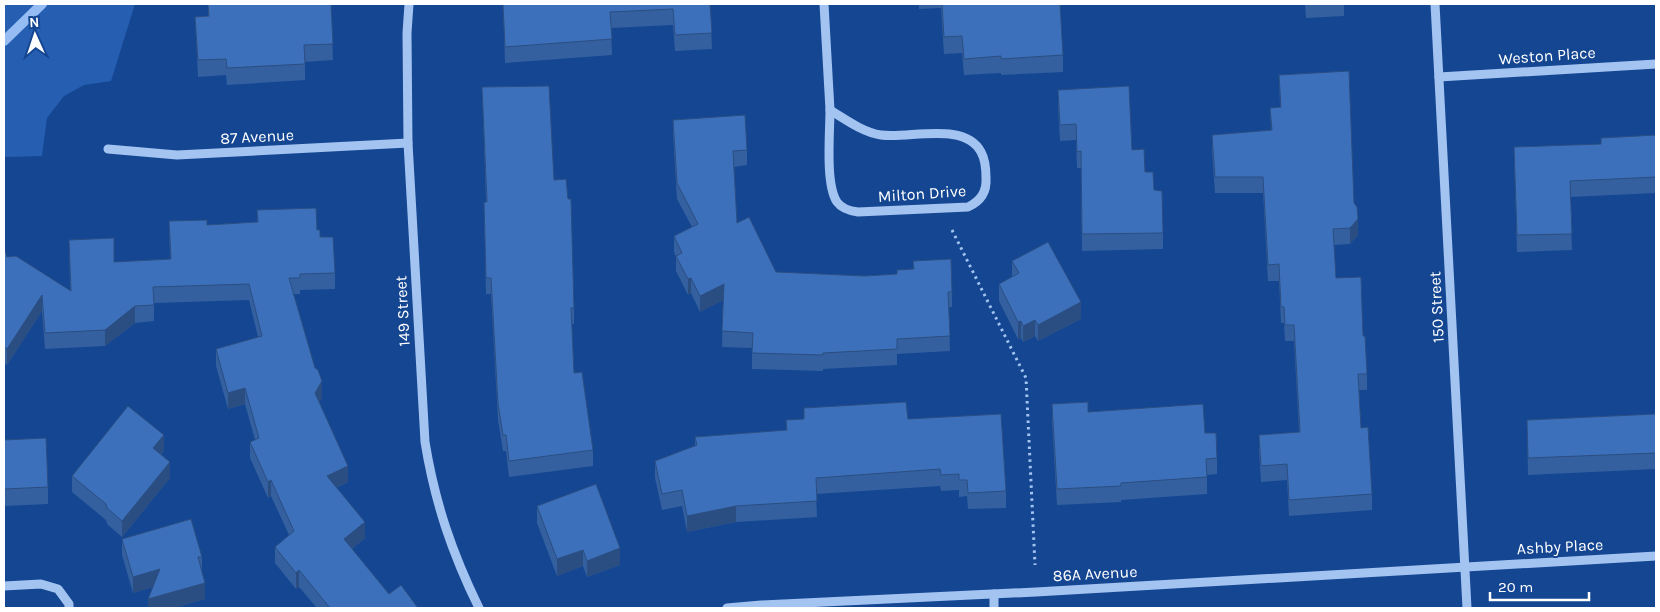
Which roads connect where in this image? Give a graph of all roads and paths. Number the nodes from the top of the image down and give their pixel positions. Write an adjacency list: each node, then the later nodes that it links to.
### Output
1 (409, 4): 7 (street, 149 Street)
2 (824, 4): 6 (street, Milton Drive)
3 (1435, 4): 5 (street, 150 Street)
4 (1656, 64): 5 (street, Weston Place)
5 (1439, 77): 12 (street, 150 Street)
6 (830, 110): 6 (street, Milton Drive)
7 (408, 144): 8 (street, 87 Avenue); 16 (street, 149 Street)
8 (108, 149)
9 (952, 229): 11 (path)
10 (1656, 556): 12 (street, Ashby Place)
11 (1035, 564)
12 (1465, 567): 14 (street, 86A Avenue); 19 (street, 150 Street)
13 (4, 586): 15 (street)
14 (994, 594): 17 (street, 86A Avenue); 18 (street)
15 (69, 608)
16 (479, 608)
17 (727, 608)
18 (994, 608)
19 (1467, 608)

